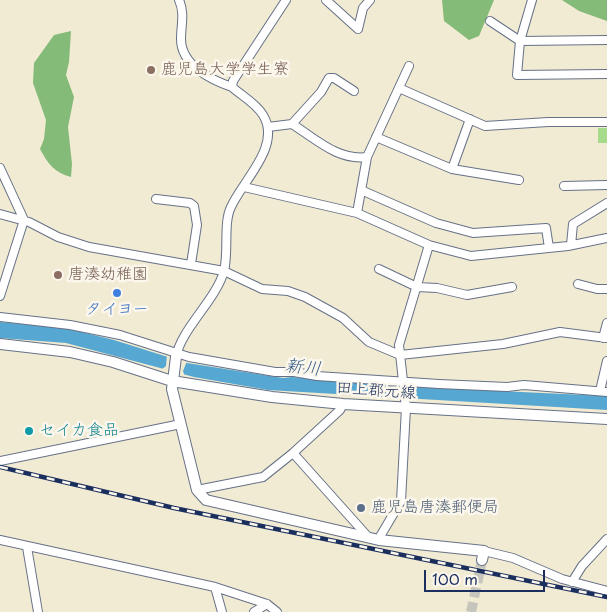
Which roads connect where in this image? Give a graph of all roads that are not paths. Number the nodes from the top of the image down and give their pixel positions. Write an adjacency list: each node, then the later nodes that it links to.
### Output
1 (179, 0): 11 (street)
2 (286, 0): 11 (street)
3 (326, 0): 4 (street)
4 (370, 0)
5 (532, 0): 8 (street)
6 (490, 21): 8 (street)
7 (607, 40): 8 (street)
8 (520, 41): 10 (street)
9 (409, 66): 12 (street)
10 (607, 74)
11 (232, 87): 17 (street)
12 (399, 88): 14 (street); 18 (street)
13 (354, 91): 16 (street)
14 (470, 119): 15 (street); 21 (street)
15 (607, 122)
16 (292, 124): 17 (street); 19 (street)
17 (268, 127): 24 (street)
18 (376, 137): 19 (street); 21 (street)
19 (367, 157): 26 (street)
20 (0, 168): 31 (street)
21 (452, 169): 22 (street)
22 (519, 180)
23 (607, 185): 25 (street)
24 (244, 186): 29 (street); 38 (street)
25 (564, 186)
26 (361, 190): 29 (street); 35 (street)
27 (156, 199): 36 (street)
28 (607, 203): 34 (street)
29 (357, 213): 33 (street)
30 (0, 214): 31 (street)
31 (24, 220): 36 (street); 43 (street)
32 (607, 238): 34 (street)
33 (429, 245): 35 (street); 40 (street)
34 (571, 245): 35 (street)
35 (549, 248)
36 (191, 264): 38 (street)
37 (379, 269): 40 (street)
38 (224, 271): 48 (street); 49 (street)
39 (578, 284): 42 (street)
40 (417, 286): 41 (street); 49 (street)
41 (512, 287)
42 (607, 289)
43 (0, 296)
44 (0, 317): 48 (street)
45 (607, 323): 46 (street)
46 (605, 338): 49 (street)
47 (0, 344): 51 (street, 田上郡元線)
48 (177, 355): 51 (street); 52 (street)
49 (400, 355): 52 (street)
50 (607, 361): 53 (street)
51 (172, 378): 54 (street, 田上郡元線); 57 (street)
52 (403, 381): 53 (street); 55 (street)
53 (604, 392)
54 (343, 404): 55 (street, 田上郡元線); 58 (street)
55 (405, 406): 56 (street, 田上郡元線); 62 (street)
56 (607, 418)
57 (181, 424): 59 (street); 60 (street)
58 (293, 453): 60 (street); 62 (street)
59 (0, 461)
60 (197, 490): 62 (street)
61 (607, 538): 66 (street)
62 (373, 539): 65 (street)
63 (0, 540): 64 (street)
64 (27, 547): 67 (street); 70 (street)
65 (483, 555): 66 (street)
66 (572, 582): 68 (street)
67 (215, 587): 69 (street); 71 (street)
68 (607, 591)
69 (267, 604): 72 (street); 73 (street)
70 (38, 612)
71 (222, 612)
72 (254, 612)
73 (276, 612)

